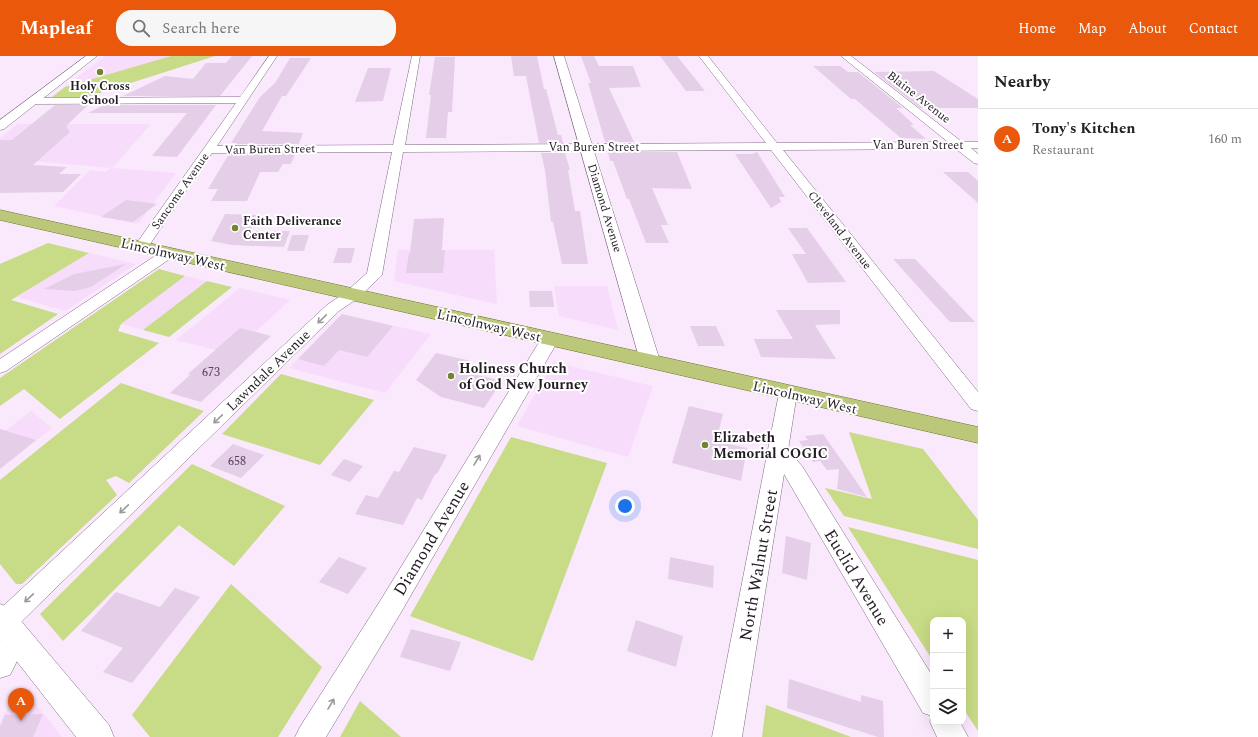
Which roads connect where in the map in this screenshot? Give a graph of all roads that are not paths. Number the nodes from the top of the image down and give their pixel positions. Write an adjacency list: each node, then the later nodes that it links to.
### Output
1 (92, 56): 8 (street)
2 (273, 56): 7 (street, Sancome Avenue)
3 (416, 56): 14 (street, Lawndale Avenue)
4 (559, 56): 13 (street, Diamond Avenue)
5 (703, 56): 12 (street, Cleveland Avenue)
6 (845, 56): 10 (street, Blaine Avenue)
7 (243, 100): 8 (street); 15 (street, Sancome Avenue)
8 (34, 101): 9 (street)
9 (0, 126)
10 (960, 145): 11 (street, Van Buren Street); 12 (street, Van Buren Street); 16 (street, Blaine Avenue)
11 (978, 145)
12 (773, 146): 13 (street, Van Buren Street); 25 (street, Cleveland Avenue)
13 (586, 147): 14 (street, Van Buren Street); 22 (street, Diamond Avenue)
14 (398, 148): 15 (street, Van Buren Street); 20 (street, Lawndale Avenue)
15 (209, 150): 18 (street, Sancome Avenue)
16 (978, 160)
17 (0, 215): 18 (main road, Lincolnway West)
18 (141, 247): 19 (main road, Lincolnway West)
19 (169, 253): 20 (main road, Lincolnway West); 23 (street)
20 (352, 295): 21 (main road, Lincolnway West); 28 (street, Lawndale Avenue, one-way to 28)
21 (550, 339): 22 (main road, Lincolnway West); 33 (street, Diamond Avenue, one-way to 21)
22 (650, 361): 24 (main road, Lincolnway West)
23 (0, 367)
24 (788, 393): 26 (main road, Lincolnway West); 27 (street, North Walnut Street)
25 (978, 405)
26 (978, 435)
27 (778, 452): 30 (street, Euclid Avenue); 34 (street, North Walnut Street)
28 (6, 625): 29 (street, Lawndale Avenue); 32 (street)
29 (0, 666)
30 (930, 698)
31 (946, 725): 35 (street)
32 (98, 737)
33 (310, 737)
34 (727, 737)
35 (953, 737)

